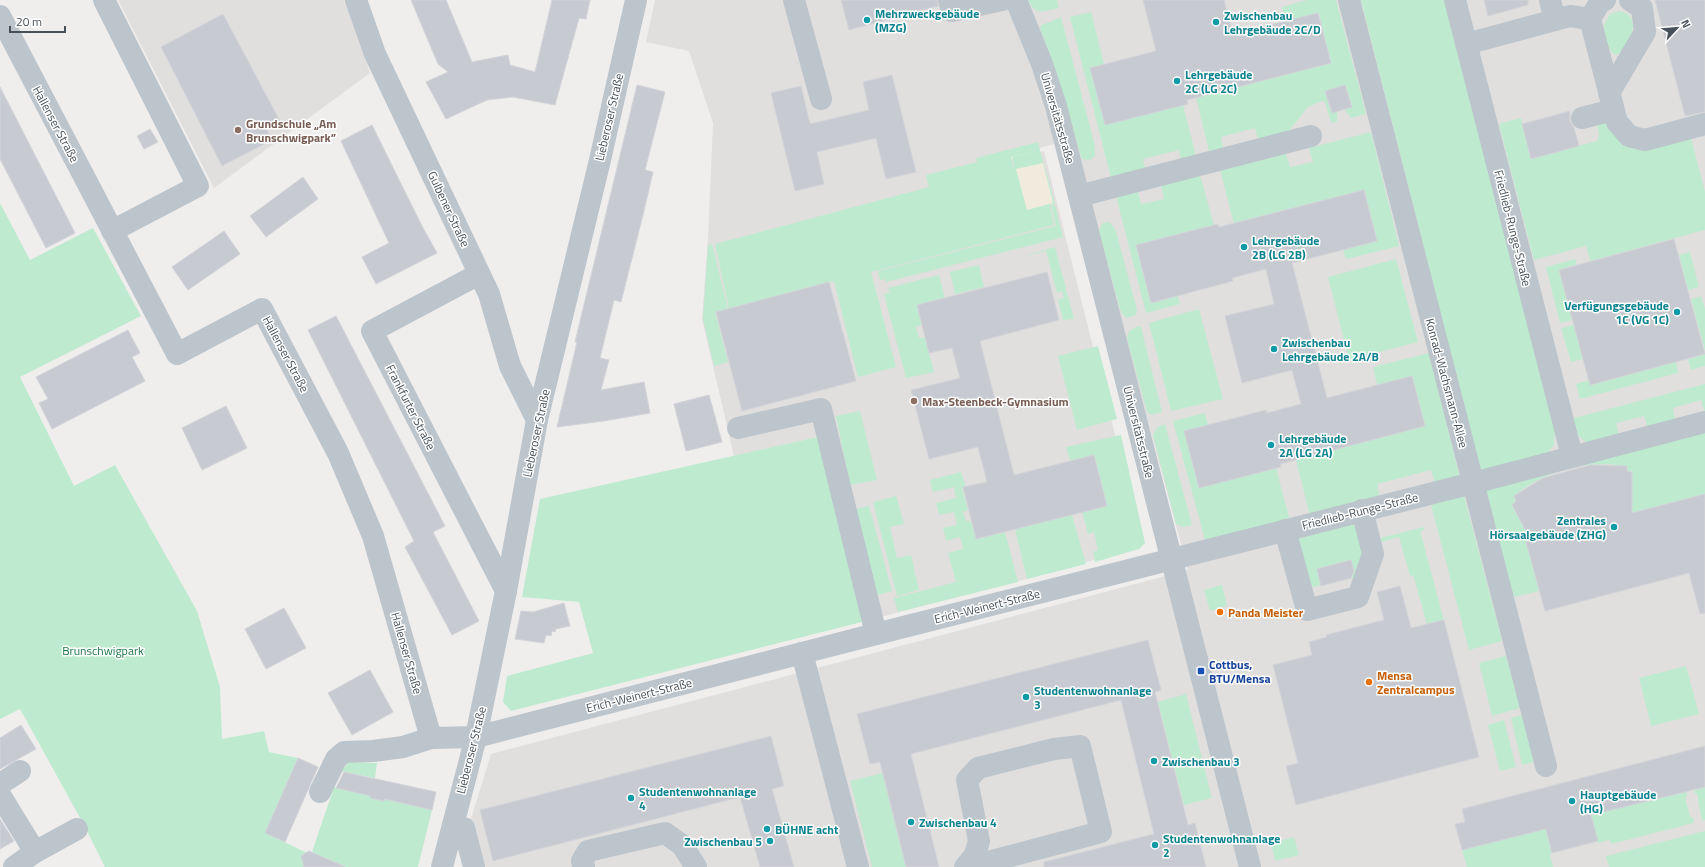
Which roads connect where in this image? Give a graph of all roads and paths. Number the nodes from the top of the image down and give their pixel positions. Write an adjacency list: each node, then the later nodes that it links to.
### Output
1 (104, 0): 22 (street)
2 (356, 0): 23 (street, Gulbener Straße)
3 (636, 0): 24 (street, Lieberoser Straße)
4 (794, 0): 16 (street)
5 (949, 0): 6 (street)
6 (1002, 0)
7 (1016, 0): 21 (street, Universitätsstraße)
8 (1349, 0): 28 (street, Konrad-Wachsmann-Allee)
9 (1455, 0): 15 (street, Friedlieb-Runge-Straße)
10 (1605, 0): 14 (street)
11 (1630, 0): 17 (street)
12 (1552, 10): 14 (street); 15 (street)
13 (0, 16): 22 (street, Hallenser Straße)
14 (1590, 19): 17 (street)
15 (1466, 44): 27 (street, Friedlieb-Runge-Straße)
16 (821, 100)
17 (1611, 102): 18 (street); 19 (street)
18 (1582, 118)
19 (1705, 124)
20 (1311, 136): 21 (street)
21 (1079, 196): 31 (street, Universitätsstraße)
22 (112, 231): 36 (street, Hallenser Straße)
23 (479, 274): 24 (street, Gulbener Straße); 32 (street, Frankfurter Straße)
24 (537, 420): 32 (street, Lieberoser Straße)
25 (1705, 422): 27 (street, Friedlieb-Runge-Straße)
26 (738, 428): 33 (street)
27 (1572, 456): 28 (street, Friedlieb-Runge-Straße)
28 (1473, 483): 29 (street, Friedlieb-Runge-Straße); 37 (street, Konrad-Wachsmann-Allee)
29 (1362, 510): 30 (street, Friedlieb-Runge-Straße); 30 (street)
30 (1285, 530): 31 (street, Friedlieb-Runge-Straße)
31 (1171, 560): 33 (street, Erich-Weinert-Straße); 53 (street, Universitätsstraße)
32 (506, 591): 35 (street, Lieberoser Straße)
33 (876, 634): 34 (street, Erich-Weinert-Straße)
34 (802, 653): 35 (street, Erich-Weinert-Straße); 50 (street)
35 (476, 737): 36 (street); 42 (street, Lieberoser Straße)
36 (431, 738): 40 (street)
37 (1546, 766)
38 (20, 772): 39 (street)
39 (0, 784)
40 (320, 792)
41 (0, 795): 44 (street)
42 (453, 825): 46 (street, Lieberoser Straße); 47 (street)
43 (77, 829): 44 (street)
44 (35, 852): 45 (street)
45 (14, 867)
46 (442, 867)
47 (474, 867)
48 (584, 867): 49 (street)
49 (696, 867)
50 (858, 867)
51 (964, 867): 52 (street)
52 (970, 867)
53 (1250, 867)

